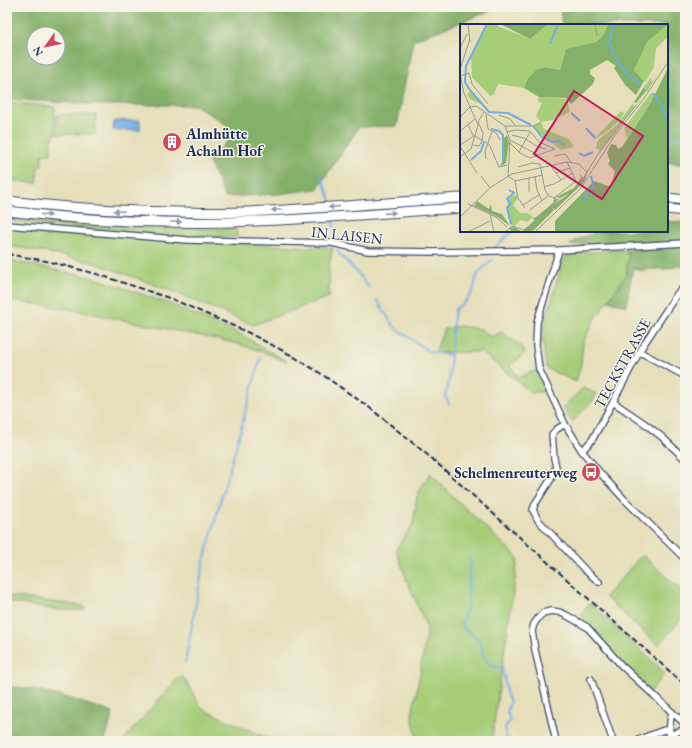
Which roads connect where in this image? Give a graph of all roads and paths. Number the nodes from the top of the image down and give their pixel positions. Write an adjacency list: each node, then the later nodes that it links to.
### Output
1 (460, 198): 4 (highway, one-way to 4)
2 (668, 198): 3 (highway)
3 (685, 200)
4 (7, 201)
5 (460, 208): 7 (highway, one-way to 5)
6 (668, 210): 8 (highway)
7 (7, 211)
8 (685, 211)
9 (7, 224): 11 (street, IN LAISEN)
10 (685, 243): 11 (street, IN LAISEN)
11 (559, 250): 16 (street)
12 (685, 288): 13 (street, TECKSTRASSE)
13 (640, 352): 14 (street); 15 (street, TECKSTRASSE)
14 (685, 376)
15 (613, 402): 17 (street, TECKSTRASSE); 18 (street)
16 (566, 424): 17 (street); 20 (street)
17 (582, 452): 19 (street)
18 (685, 459)
19 (685, 560)
20 (598, 582)
21 (591, 679): 27 (street)
22 (672, 712): 23 (street); 25 (street); 26 (street)
23 (685, 724)
24 (685, 729): 25 (street)
25 (669, 735): 28 (street)
26 (556, 741)
27 (613, 741)
28 (635, 741)

